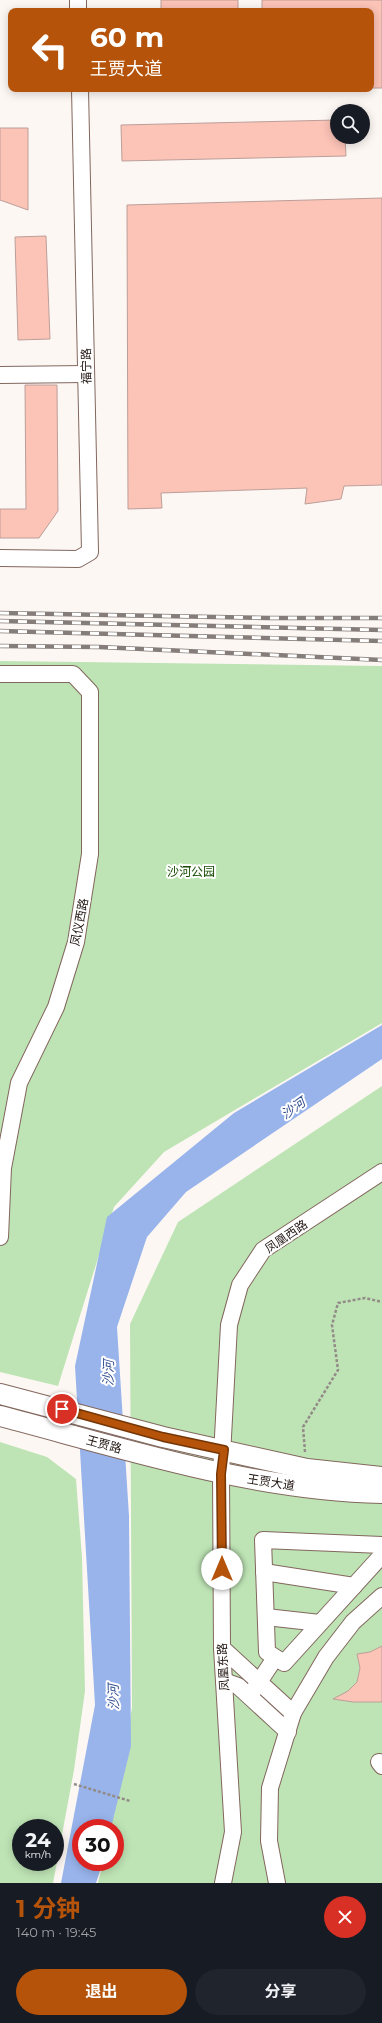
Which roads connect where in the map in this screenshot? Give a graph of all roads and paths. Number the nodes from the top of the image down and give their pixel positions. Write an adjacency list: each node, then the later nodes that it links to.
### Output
1 (80, 92): 2 (street, 福宁路)
2 (86, 374): 3 (street); 4 (street, 福宁路)
3 (0, 375)
4 (0, 558)
5 (0, 674): 7 (street, 凤仪西路)
6 (382, 1172): 12 (street, 凤凰西路)
7 (0, 1237)
8 (382, 1302): 14 (path)
9 (0, 1394): 11 (main road, 王贾路)
10 (0, 1416): 13 (main road, 王贾路)
11 (163, 1437): 12 (main road, 王贾大道)
12 (224, 1450): 14 (main road, 王贾大道); 15 (street, 凤凰东路)
13 (162, 1460): 15 (main road, 王贾大道)
14 (307, 1469): 16 (main road, 王贾大道)
15 (221, 1474): 17 (main road, 王贾大道); 25 (street, 凤凰东路)
16 (382, 1477)
17 (382, 1492)
18 (382, 1544): 20 (street)
19 (382, 1555): 21 (street)
20 (264, 1572): 21 (street); 23 (street)
21 (354, 1586): 24 (street)
22 (382, 1596): 30 (street)
23 (266, 1617): 24 (street); 26 (street)
24 (320, 1623): 26 (street)
25 (222, 1648): 27 (street, 凤凰东路); 28 (street)
26 (275, 1658): 28 (street)
27 (224, 1681): 29 (street); 34 (street, 凤凰东路)
28 (259, 1682): 29 (street); 30 (street)
29 (249, 1697): 31 (street)
30 (293, 1714): 31 (street)
31 (288, 1732): 35 (street)
32 (74, 1784): 33 (path)
33 (130, 1801)
34 (223, 1883)
35 (277, 1883)

